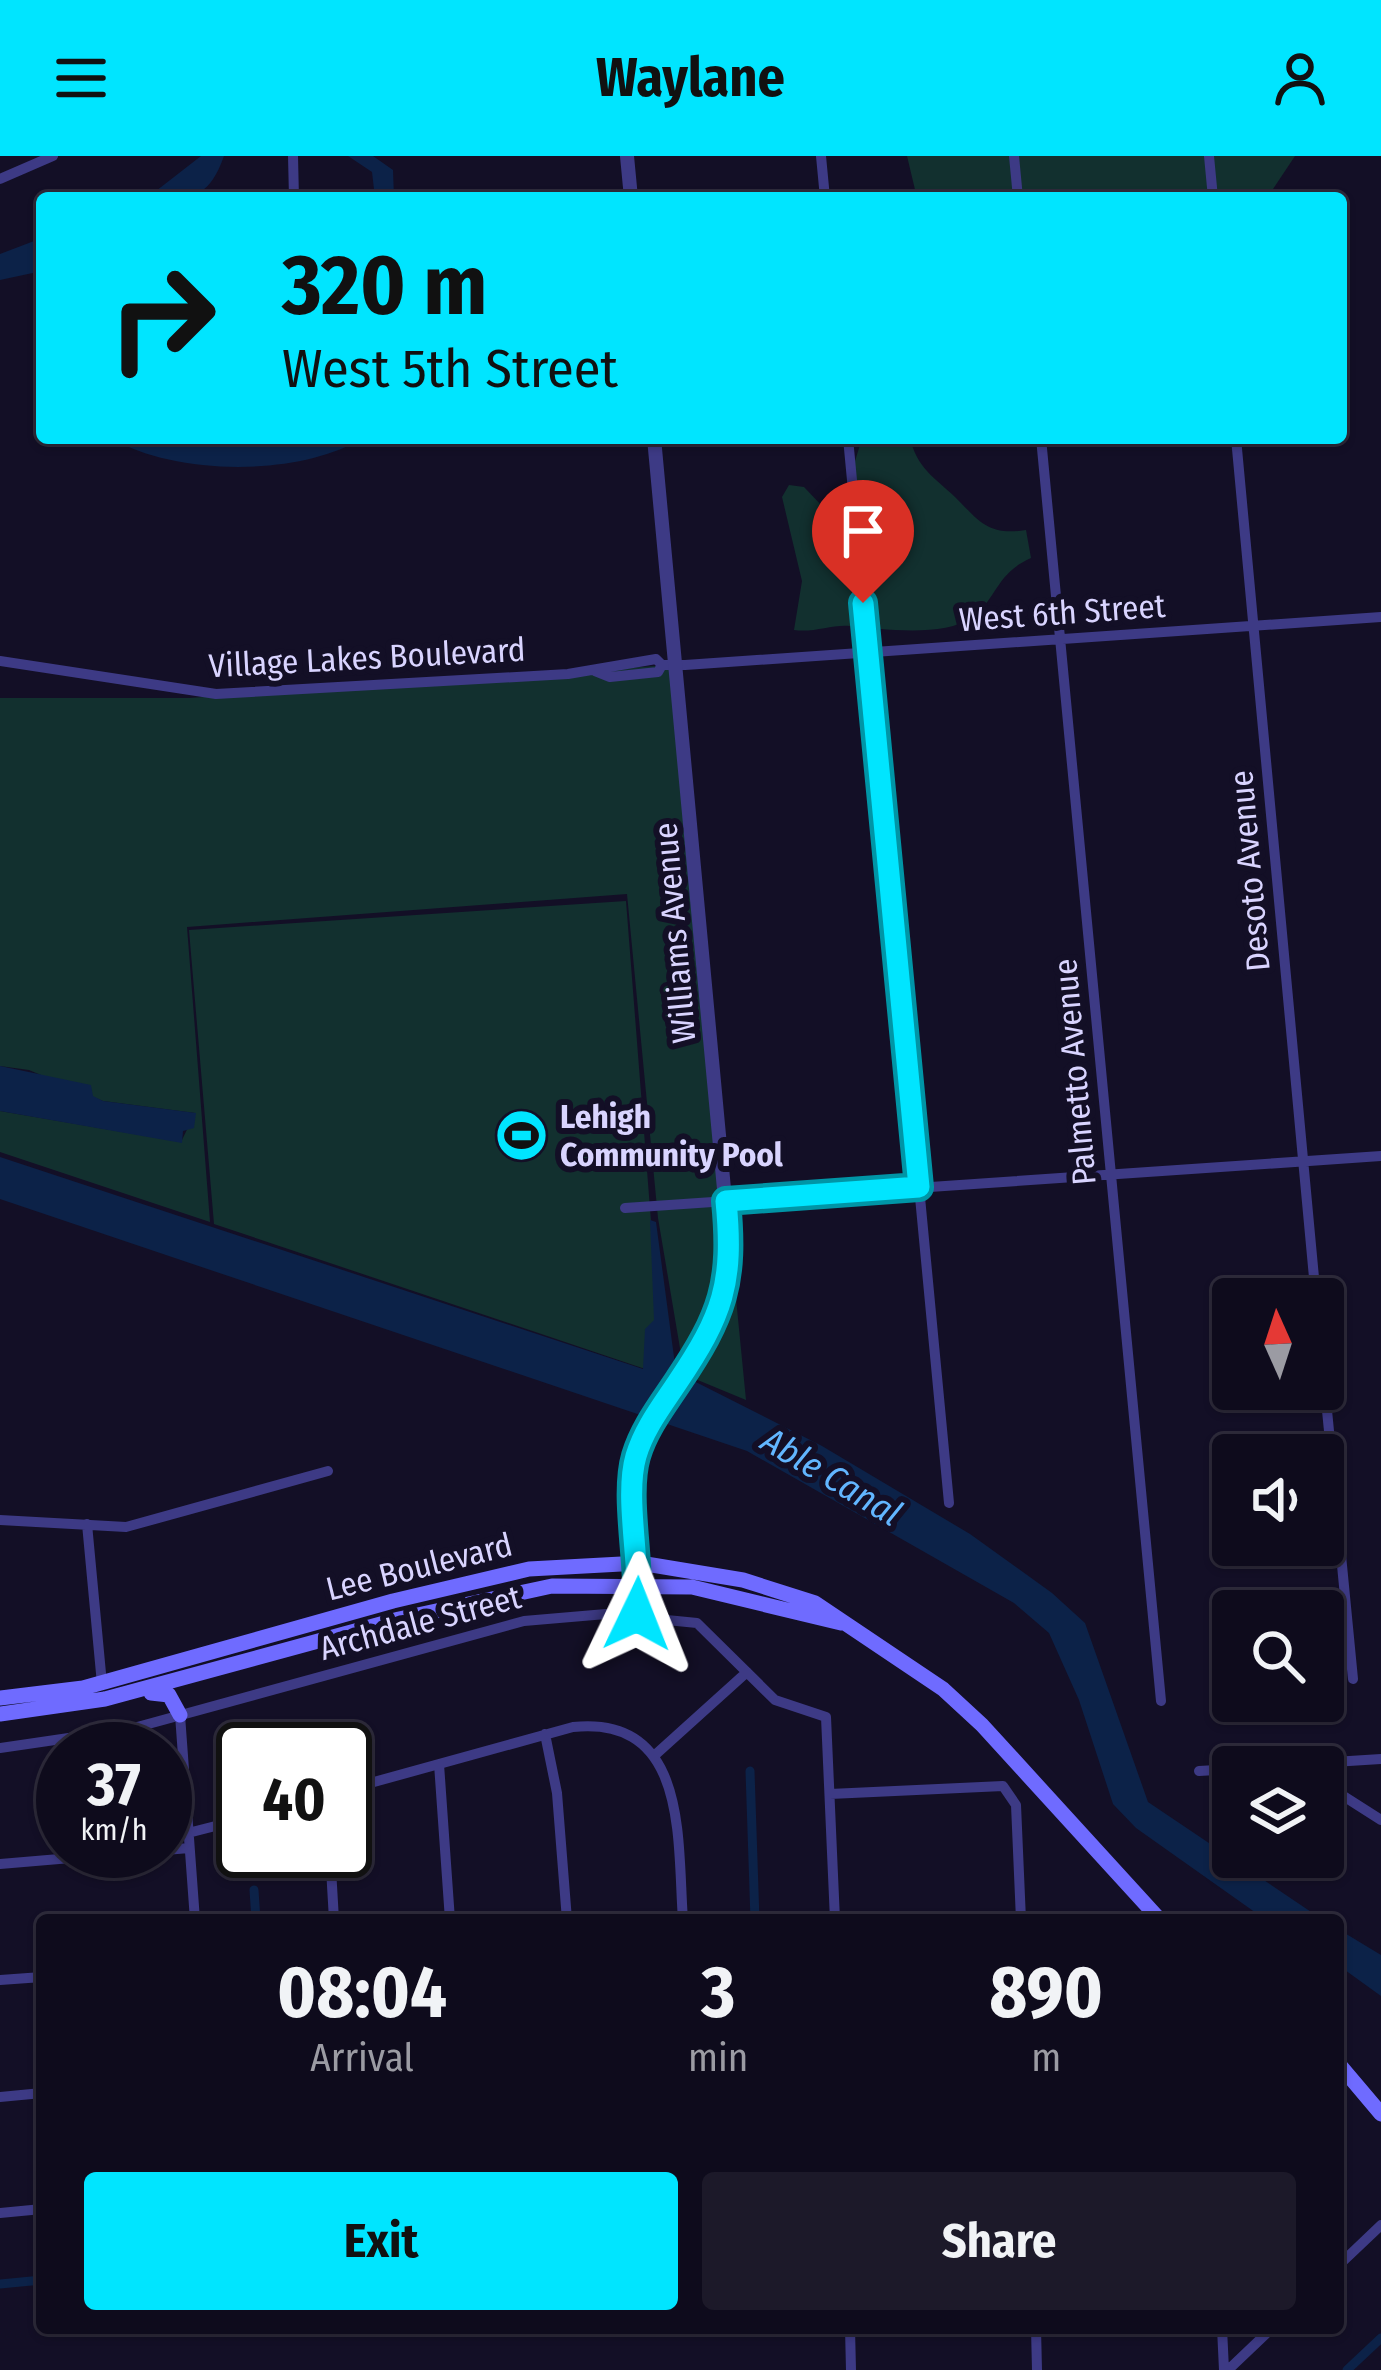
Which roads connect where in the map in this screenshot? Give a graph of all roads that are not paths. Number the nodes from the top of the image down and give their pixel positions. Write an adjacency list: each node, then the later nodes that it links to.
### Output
1 (53, 156): 7 (street)
2 (293, 156): 8 (street)
3 (627, 156): 9 (street)
4 (821, 156): 10 (street)
5 (1014, 156): 11 (street)
6 (1209, 156): 12 (street)
7 (0, 179)
8 (294, 192)
9 (630, 192)
10 (824, 192)
11 (1017, 192)
12 (1212, 192)
13 (654, 444): 22 (street, Williams Avenue)
14 (849, 444): 20 (street)
15 (1042, 444): 19 (street, Palmetto Avenue)
16 (1236, 444): 18 (street, Desoto Avenue)
17 (1381, 617): 18 (street, West 6th Street)
18 (1253, 626): 19 (street, West 6th Street); 24 (street, Desoto Avenue)
19 (1060, 639): 20 (street, West 6th Street); 25 (street, Palmetto Avenue)
20 (868, 652): 22 (street, West 6th Street); 26 (street)
21 (0, 661): 22 (street, Village Lakes Boulevard)
22 (669, 664): 27 (street, Williams Avenue)
23 (1381, 1156): 24 (street)
24 (1303, 1161): 25 (street); 29 (street, Desoto Avenue)
25 (1111, 1175): 26 (street); 47 (street, Palmetto Avenue)
26 (919, 1187): 27 (street); 32 (street)
27 (726, 1201): 28 (street); 35 (street, Williams Avenue)
28 (625, 1208)
29 (1314, 1278)
30 (1327, 1410): 43 (street)
31 (328, 1471): 34 (street)
32 (949, 1502)
33 (0, 1520): 34 (street)
34 (87, 1524): 44 (street)
35 (640, 1564): 36 (street, Williams Avenue); 38 (main road, Lee Boulevard); 39 (main road, Lee Boulevard)
36 (639, 1582): 37 (street, Williams Avenue); 39 (main road, Lee Boulevard); 40 (main road, Lee Boulevard)
37 (637, 1614): 41 (street, Archdale Street); 49 (street, Archdale Street)
38 (313, 1623): 40 (main road); 44 (main road, Lee Boulevard)
39 (850, 1625): 74 (main road, Lee Boulevard)
40 (233, 1666): 42 (main road, Lee Boulevard)
41 (747, 1672): 53 (street); 60 (street, Archdale Street)
42 (192, 1677): 45 (main road, Lee Boulevard); 49 (main road)
43 (1353, 1679)
44 (104, 1692): 45 (main road, Lee Boulevard); 46 (main road, Lee Boulevard); 48 (main road, Lee Boulevard)
45 (136, 1692): 49 (main road)
46 (0, 1698)
47 (1161, 1701)
48 (0, 1714)
49 (180, 1715): 50 (street); 52 (street, Archdale Street)
50 (180, 1722)
51 (545, 1734): 53 (street); 56 (street); 70 (street)
52 (0, 1748)
53 (655, 1755): 71 (street)
54 (1381, 1759): 55 (street)
55 (1344, 1762)
56 (439, 1764): 59 (street); 69 (street)
57 (1212, 1770): 58 (street)
58 (1199, 1771)
59 (372, 1783)
60 (830, 1794): 72 (street); 73 (street)
61 (1344, 1796): 62 (street)
62 (1381, 1820)
63 (36, 1861): 64 (street)
64 (0, 1864)
65 (191, 1878): 67 (street)
66 (332, 1878): 68 (street)
67 (194, 1914)
68 (334, 1914)
69 (450, 1914)
70 (567, 1914)
71 (682, 1914)
72 (835, 1914)
73 (1021, 1914)
74 (1154, 1914)
75 (36, 1977): 76 (street)
76 (0, 1980)
77 (1344, 2069): 80 (main road)
78 (36, 2094): 79 (street)
79 (0, 2097)
80 (1381, 2114)
81 (36, 2210): 82 (street)
82 (0, 2212)
83 (1381, 2225): 84 (street)
84 (1344, 2260)
85 (850, 2334): 89 (street)
86 (1036, 2334): 90 (street)
87 (1223, 2334): 91 (street)
88 (1265, 2334): 91 (street)
89 (851, 2370)
90 (1037, 2370)
91 (1226, 2370)

